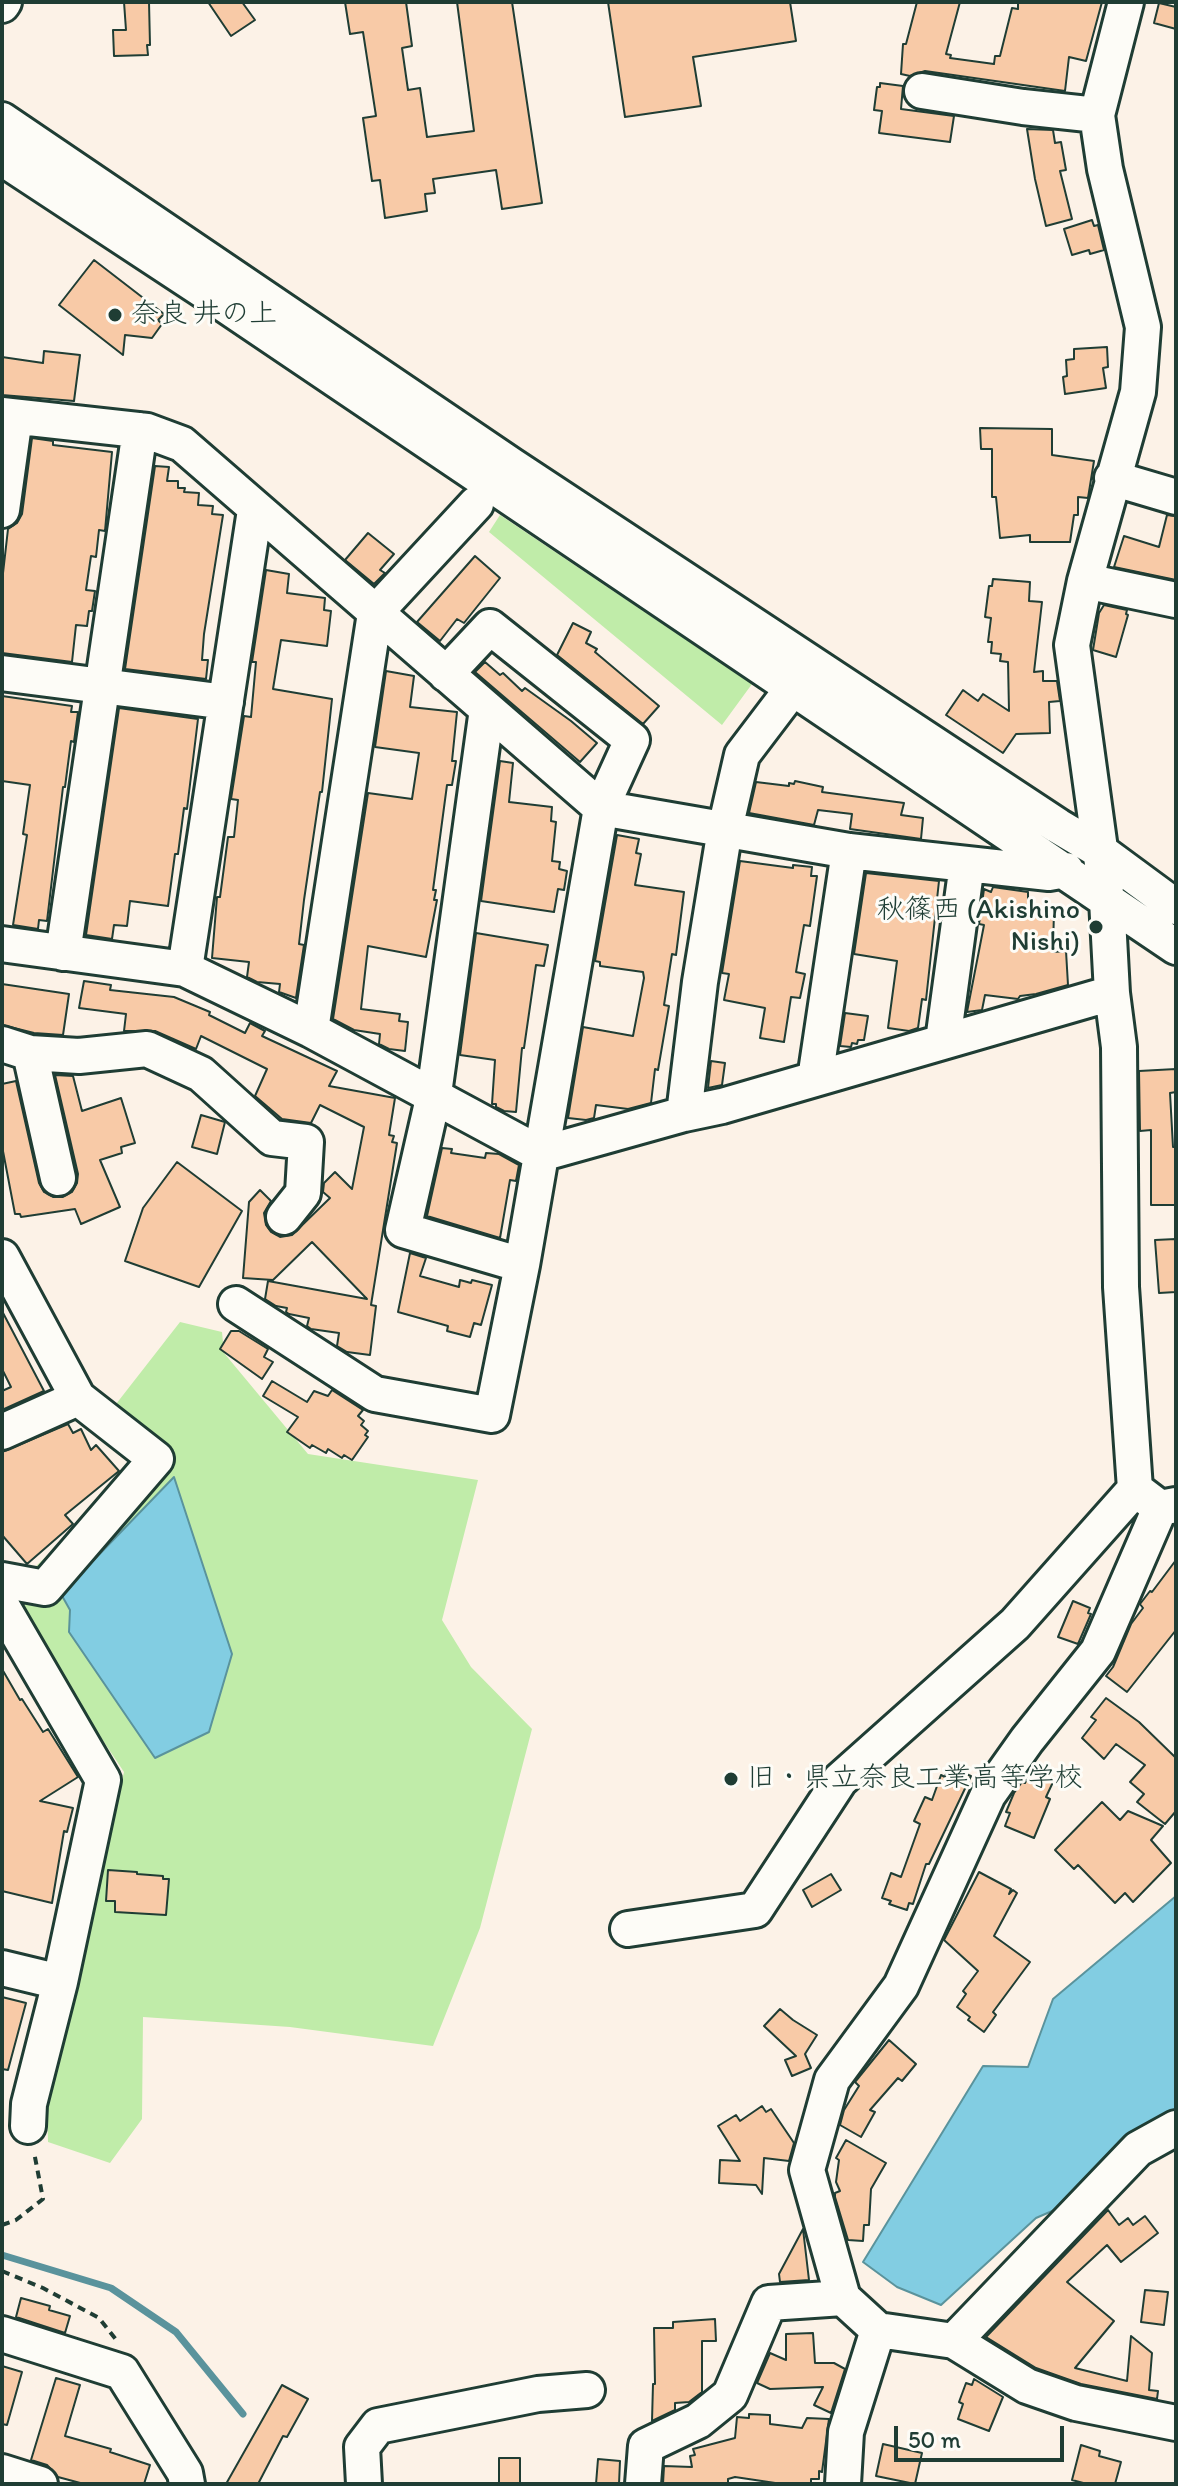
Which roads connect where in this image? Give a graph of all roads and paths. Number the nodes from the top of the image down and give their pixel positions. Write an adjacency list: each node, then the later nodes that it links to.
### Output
1 (1126, 2): 3 (street)
2 (922, 91): 3 (street)
3 (1097, 115): 8 (street)
4 (2, 120): 18 (street)
5 (2, 158): 18 (street)
6 (9, 416): 7 (street); 11 (street)
7 (140, 430): 12 (street); 19 (street)
8 (1112, 478): 9 (street); 13 (street)
9 (1176, 497)
10 (476, 504): 15 (street)
11 (2, 510)
12 (255, 510): 15 (street); 20 (street)
13 (1085, 581): 14 (street); 26 (street)
14 (1176, 600)
15 (375, 613): 17 (street); 36 (street)
16 (2, 673): 19 (street)
17 (446, 674): 21 (street); 22 (street)
18 (802, 676): 23 (street); 24 (street); 26 (street)
19 (104, 685): 20 (street); 33 (street)
20 (226, 702): 34 (street)
21 (487, 709): 22 (street); 40 (street)
22 (601, 808): 23 (street); 42 (street)
23 (725, 829): 25 (street); 41 (street)
24 (1007, 833): 27 (street); 28 (street)
25 (849, 851): 27 (street); 39 (street)
26 (1100, 851): 29 (street); 30 (street)
27 (983, 866): 28 (street); 37 (street)
28 (1066, 870): 29 (street)
29 (1107, 900): 32 (street); 35 (street)
30 (1176, 907)
31 (2, 944): 33 (street)
32 (1176, 947)
33 (63, 953): 34 (street)
34 (185, 969): 36 (street)
35 (1112, 993): 37 (street); 50 (street)
36 (311, 1030): 40 (street)
37 (943, 1041): 39 (street)
38 (16, 1049): 43 (street); 44 (street)
39 (815, 1079): 41 (street)
40 (434, 1094): 42 (street); 46 (street)
41 (684, 1114): 42 (street)
42 (541, 1154): 46 (street)
43 (58, 1178)
44 (284, 1217)
45 (2, 1257): 48 (street)
46 (522, 1265): 47 (street)
47 (236, 1304)
48 (78, 1398): 49 (street); 51 (street)
49 (2, 1432)
50 (1157, 1501): 53 (street); 59 (street)
51 (2, 1580)
52 (2, 1606): 55 (street)
53 (628, 1929)
54 (2, 1968): 55 (street)
55 (60, 1982): 56 (street)
56 (28, 2126): 58 (path)
57 (1176, 2128): 62 (street)
58 (2, 2225)
59 (843, 2298): 60 (street); 69 (street)
60 (878, 2330): 62 (street); 70 (street)
61 (2, 2334): 67 (street)
62 (954, 2341): 64 (street)
63 (587, 2390): 68 (street)
64 (1176, 2423)
65 (2, 2472): 66 (street)
66 (40, 2484)
67 (187, 2484)
68 (364, 2484)
69 (643, 2484)
70 (843, 2484)

